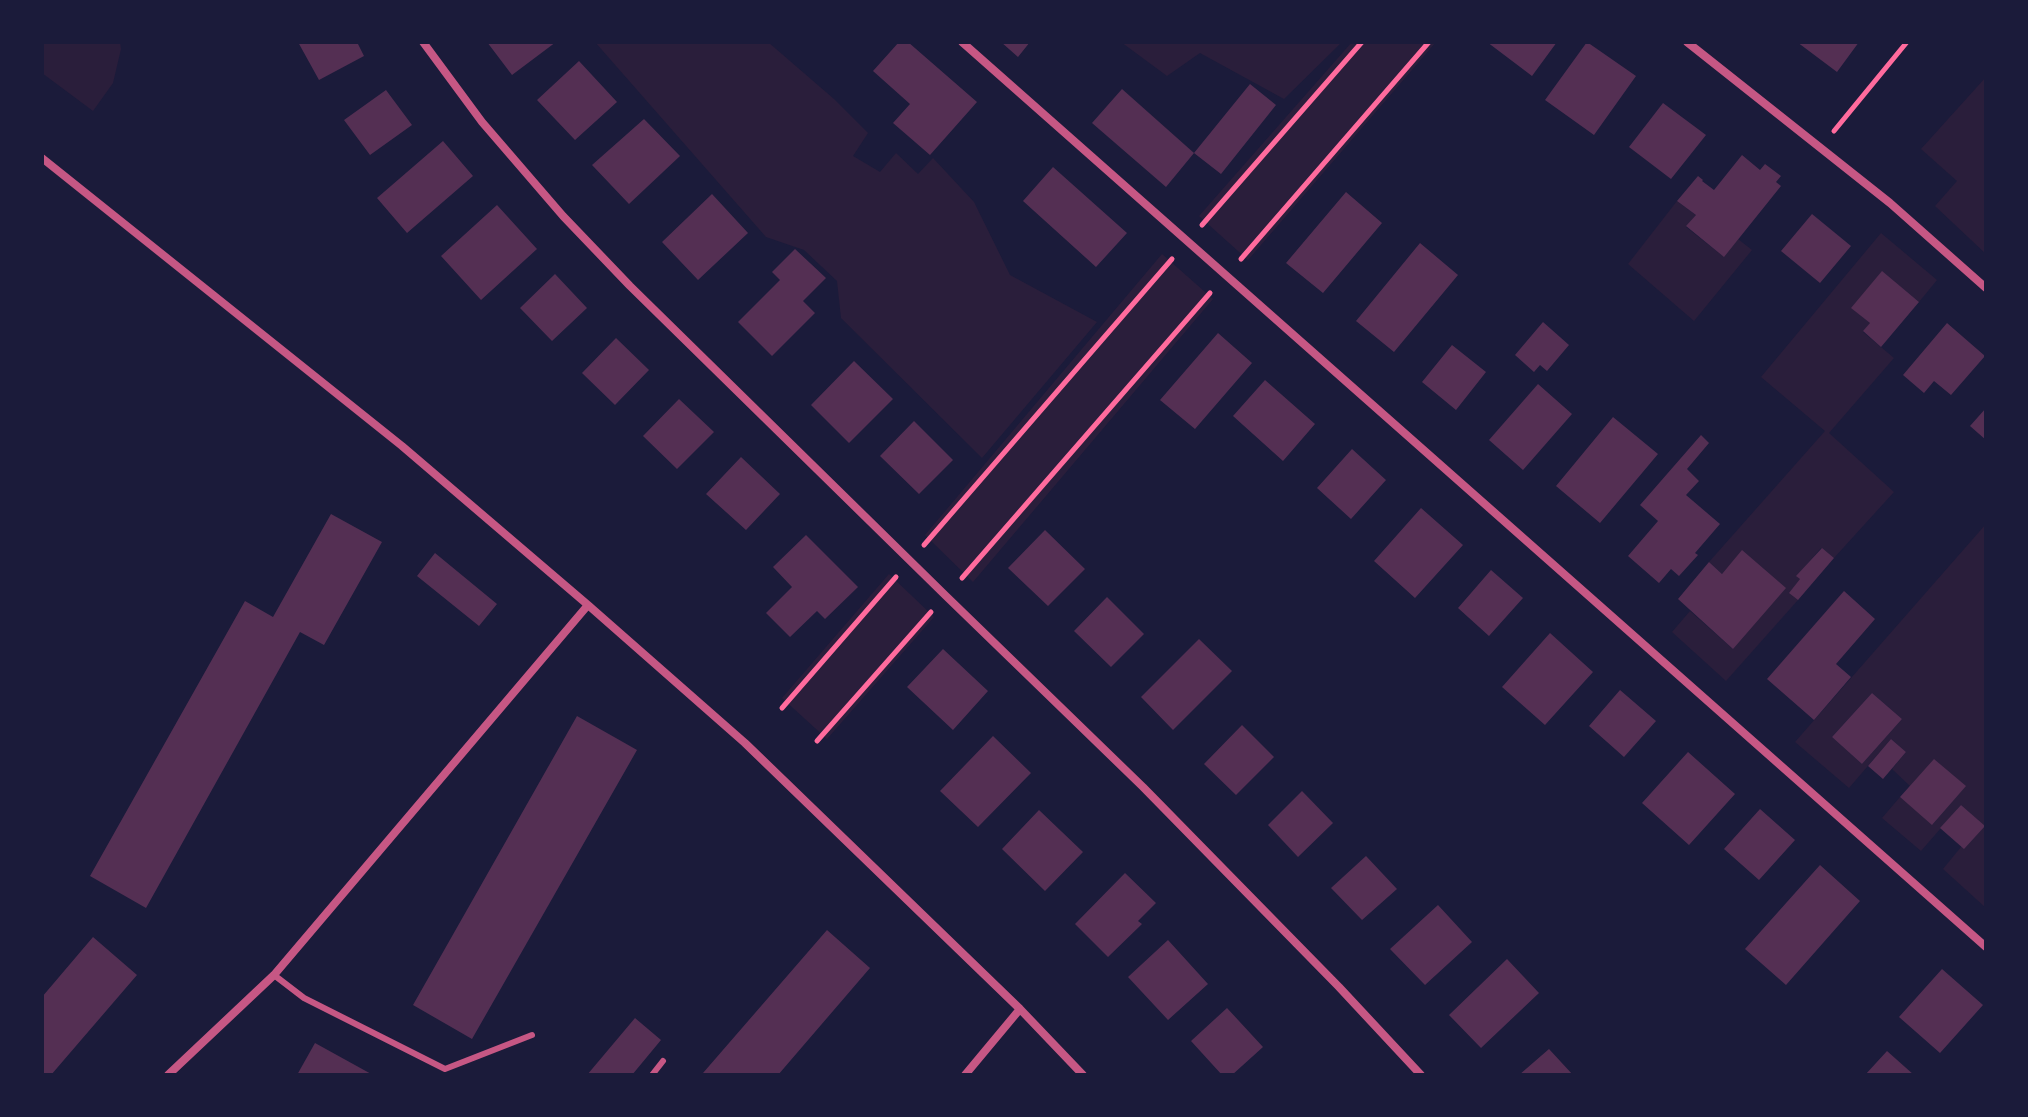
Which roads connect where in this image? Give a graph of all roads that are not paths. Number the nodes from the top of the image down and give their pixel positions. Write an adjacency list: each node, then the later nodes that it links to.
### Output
1 (423, 42): 17 (street)
2 (962, 42): 7 (street)
3 (1687, 42): 5 (street)
4 (42, 158): 6 (street)
5 (1986, 288)
6 (588, 605): 8 (street); 9 (street)
7 (1986, 947)
8 (274, 975): 12 (lane); 13 (street)
9 (1020, 1009): 15 (street); 16 (street)
10 (532, 1035): 12 (lane)
11 (663, 1061): 14 (lane)
12 (444, 1072)
13 (168, 1075)
14 (652, 1075)
15 (965, 1075)
16 (1083, 1075)
17 (1421, 1075)

